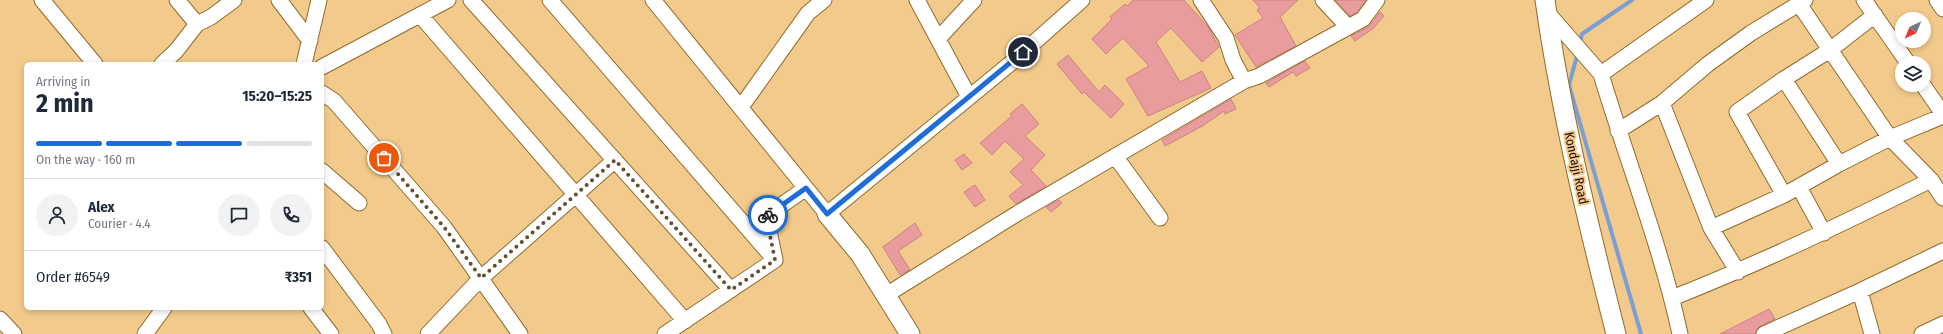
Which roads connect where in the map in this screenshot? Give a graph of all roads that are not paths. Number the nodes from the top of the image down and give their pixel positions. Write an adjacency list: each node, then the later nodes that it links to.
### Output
1 (42, 0): 31 (street)
2 (177, 0): 25 (street)
3 (234, 0): 25 (street)
4 (279, 0): 28 (street)
5 (319, 0): 28 (street)
6 (448, 0): 23 (street)
7 (472, 0): 47 (street)
8 (550, 0): 63 (street)
9 (653, 0): 42 (street)
10 (824, 0): 42 (street)
11 (917, 0): 27 (street)
12 (974, 0): 27 (street)
13 (1082, 0): 40 (street)
14 (1202, 0): 37 (street)
15 (1324, 0): 26 (street)
16 (1377, 0): 26 (street)
17 (1706, 0): 35 (street)
18 (1864, 0): 24 (street)
19 (1937, 0): 22 (street)
20 (1802, 2): 29 (street); 41 (street)
21 (1546, 5): 35 (street); 84 (street, Kondajji Road)
22 (1943, 9)
23 (420, 15): 34 (street); 53 (street)
24 (1875, 15): 29 (street); 30 (street)
25 (198, 24): 32 (street)
26 (1348, 27): 37 (street)
27 (938, 39): 40 (street)
28 (310, 41): 33 (street)
29 (1830, 50): 36 (street); 45 (street)
30 (1903, 56)
31 (93, 62)
32 (164, 62)
33 (305, 62)
34 (324, 66)
35 (1601, 74): 44 (street)
36 (1784, 78): 48 (street); 54 (street)
37 (1244, 81): 46 (street)
38 (1928, 92): 43 (street)
39 (324, 94): 65 (street)
40 (969, 97): 57 (street)
41 (1662, 103): 44 (street); 59 (street)
42 (740, 107): 52 (street)
43 (1943, 115): 45 (street)
44 (1618, 131): 69 (street)
45 (1890, 138): 48 (street); 50 (street)
46 (1115, 156): 58 (street); 68 (street)
47 (615, 160): 53 (street); 66 (street)
48 (1839, 164): 51 (street)
49 (324, 173): 56 (street)
50 (1931, 180): 55 (street); 60 (street)
51 (1799, 186): 54 (street); 60 (street)
52 (806, 188): 57 (street); 63 (street)
53 (576, 195): 65 (street); 73 (street)
54 (1784, 195): 59 (street)
55 (1943, 198)
56 (359, 203)
57 (827, 214): 68 (street)
58 (1160, 218)
59 (1711, 228): 64 (street)
60 (1824, 233): 64 (street)
61 (1943, 250): 67 (street)
62 (324, 251): 79 (street)
63 (775, 260): 66 (street)
64 (1738, 272): 69 (street)
65 (481, 278): 80 (street); 81 (street)
66 (731, 290): 73 (street)
67 (1860, 291): 86 (street); 87 (street)
68 (886, 295): 83 (street)
69 (1672, 298): 85 (street)
70 (163, 310): 77 (street)
71 (313, 310): 78 (street)
72 (0, 319): 76 (street)
73 (685, 321): 82 (street)
74 (1943, 324): 75 (street)
75 (1927, 333)
76 (14, 334)
77 (145, 334)
78 (331, 334)
79 (384, 334)
80 (429, 334)
81 (520, 334)
82 (665, 334)
83 (910, 334)
84 (1616, 334)
85 (1680, 334)
86 (1764, 334)
87 (1872, 334)

